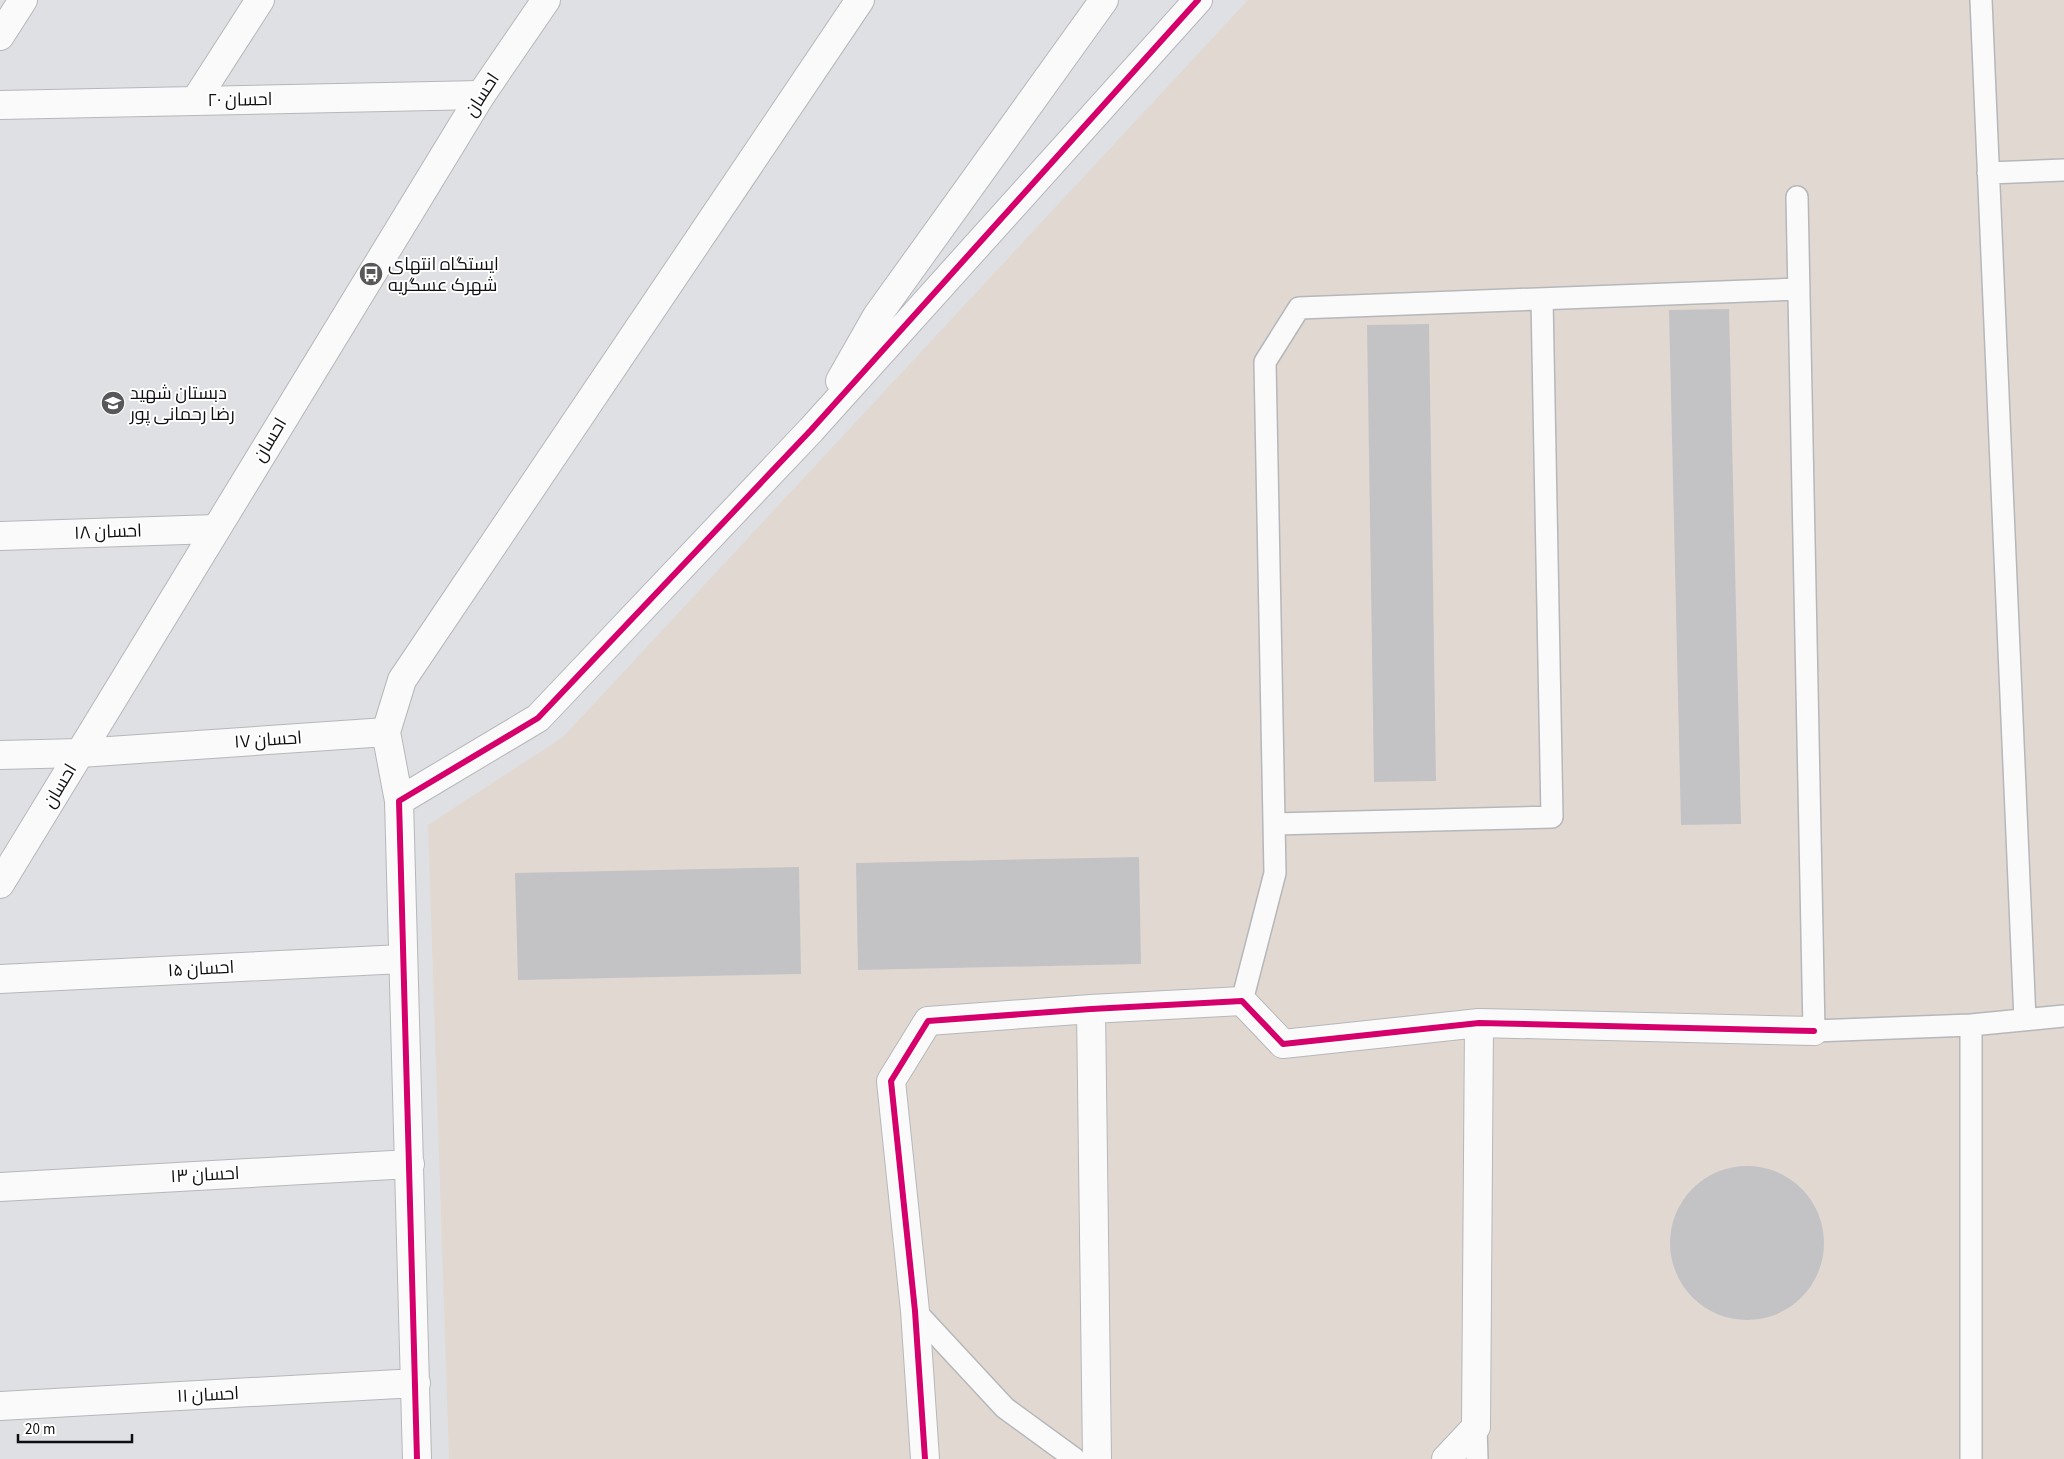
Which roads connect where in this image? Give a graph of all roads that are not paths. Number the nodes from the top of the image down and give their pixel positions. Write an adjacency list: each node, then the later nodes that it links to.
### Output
1 (23, 0): 8 (street)
2 (260, 0): 10 (street)
3 (546, 0): 9 (street, احسان)
4 (860, 0): 20 (street)
5 (1104, 0): 17 (street)
6 (1198, 0): 17 (street)
7 (1981, 0): 13 (lane)
8 (0, 36)
9 (481, 95): 10 (street, احسان ۲۰); 18 (street, احسان)
10 (196, 101): 11 (street, احسان ۲۰)
11 (0, 105)
12 (2064, 170): 13 (lane)
13 (1988, 173): 31 (lane)
14 (1797, 197): 15 (lane)
15 (1799, 289): 16 (lane); 34 (lane)
16 (1542, 299): 24 (lane); 24 (lane)
17 (811, 430): 23 (street)
18 (216, 529): 19 (street, احسان ۱۸); 21 (street, احسان)
19 (0, 536)
20 (386, 732): 21 (street, احسان ۱۷); 23 (street)
21 (80, 753): 22 (street, احسان ۱۷); 25 (street, احسان)
22 (0, 755)
23 (399, 801): 26 (street)
24 (1274, 824): 28 (lane)
25 (0, 884)
26 (402, 959): 27 (street, احسان ۱۵); 35 (street)
27 (0, 979)
28 (1242, 1001): 29 (street); 32 (street)
29 (1091, 1009): 37 (street); 44 (street)
30 (2064, 1016): 31 (lane)
31 (2025, 1020): 33 (lane)
32 (1479, 1023): 34 (street); 40 (street)
33 (1971, 1025): 34 (lane); 47 (lane)
34 (1814, 1031)
35 (410, 1164): 36 (street, احسان ۱۳); 38 (street)
36 (0, 1187)
37 (915, 1311): 42 (street); 43 (lane)
38 (416, 1384): 39 (street, احسان ۱۱); 41 (street)
39 (0, 1406)
40 (1476, 1427): 45 (street); 46 (lane)
41 (417, 1459)
42 (925, 1459)
43 (1075, 1459)
44 (1097, 1459)
45 (1446, 1459)
46 (1477, 1459)
47 (1971, 1459)

